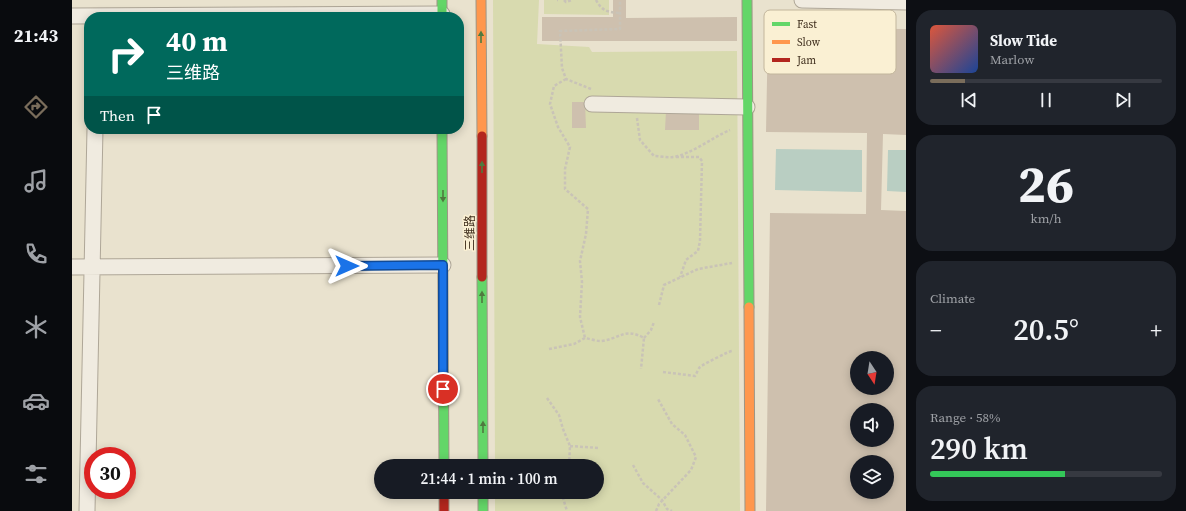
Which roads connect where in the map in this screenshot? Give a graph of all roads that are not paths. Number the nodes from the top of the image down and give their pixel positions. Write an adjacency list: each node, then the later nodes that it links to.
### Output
1 (481, 0): 17 (main road, 三维路, one-way to 1)
2 (747, 0): 10 (main road)
3 (802, 0): 4 (street)
4 (906, 2)
5 (442, 10): 6 (street)
6 (327, 12)
7 (72, 16): 8 (street)
8 (84, 16)
9 (598, 104): 10 (street)
10 (747, 107): 23 (main road)
11 (95, 134): 15 (street)
12 (442, 134): 13 (main road, one-way to 13)
13 (443, 265): 15 (street); 16 (main road)
14 (72, 267): 15 (street)
15 (92, 267): 20 (street)
16 (444, 459)
17 (483, 459)
18 (444, 499): 21 (main road)
19 (483, 499): 22 (main road)
20 (87, 511)
21 (444, 511)
22 (483, 511)
23 (750, 511)

